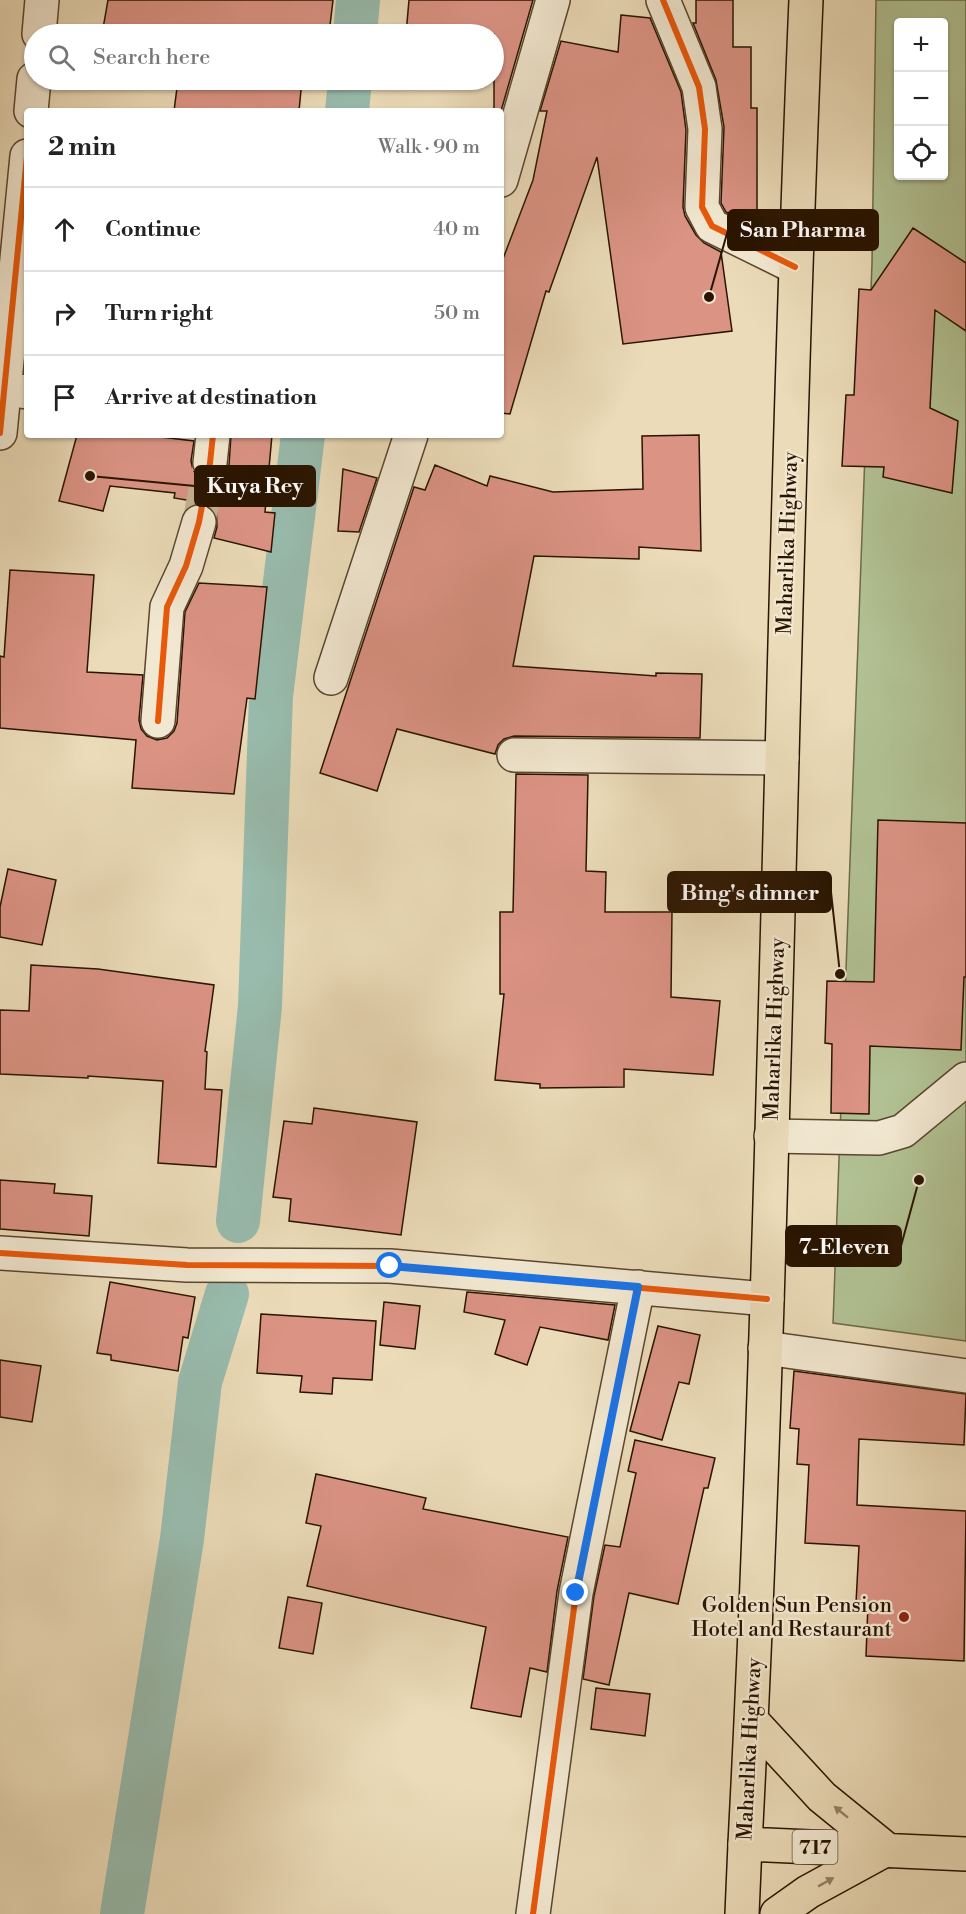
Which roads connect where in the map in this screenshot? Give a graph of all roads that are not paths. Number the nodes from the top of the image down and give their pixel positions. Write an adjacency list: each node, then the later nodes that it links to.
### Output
1 (42, 0): 5 (street)
2 (553, 0): 8 (street)
3 (663, 0): 10 (street)
4 (806, 0): 10 (main road, Maharlika Highway)
5 (40, 24)
6 (33, 90): 7 (street)
7 (31, 108)
8 (504, 170)
9 (24, 220): 11 (street)
10 (795, 267): 18 (main road, Maharlika Highway)
11 (16, 391): 12 (street)
12 (0, 433)
13 (410, 438): 15 (street)
14 (199, 522): 16 (street)
15 (331, 678)
16 (158, 721)
17 (514, 755): 18 (street)
18 (782, 758): 20 (main road, Maharlika Highway)
19 (966, 1079): 20 (street)
20 (771, 1136): 23 (main road, Maharlika Highway)
21 (0, 1253): 22 (street)
22 (638, 1287): 23 (street); 30 (street)
23 (766, 1299): 24 (main road, Maharlika Highway)
24 (765, 1348): 25 (street); 26 (main road, Maharlika Highway)
25 (966, 1376)
26 (751, 1720): 27 (main road, Maharlika Highway); 28 (main road, one-way to 26)
27 (745, 1845): 28 (main road, 717); 31 (main road, Maharlika Highway)
28 (886, 1849): 29 (main road, 717); 32 (main road, one-way to 28)
29 (966, 1854)
30 (533, 1914)
31 (742, 1914)
32 (777, 1914)

